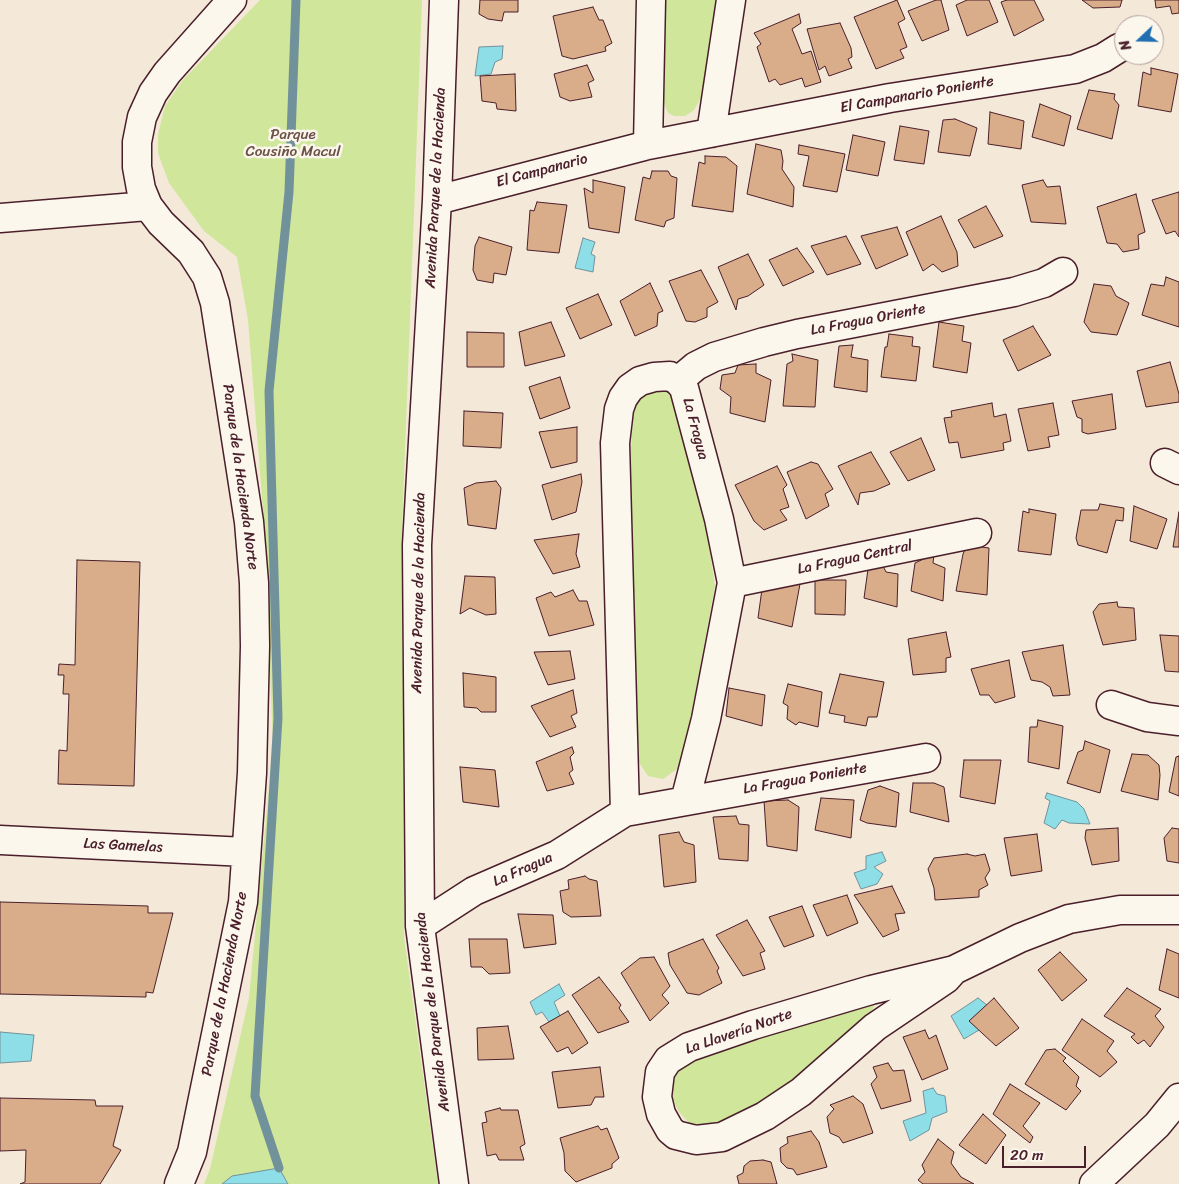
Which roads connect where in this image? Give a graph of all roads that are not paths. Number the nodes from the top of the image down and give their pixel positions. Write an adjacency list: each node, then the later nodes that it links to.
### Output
1 (232, 0): 9 (street, Parque de la Hacienda Norte)
2 (444, 0): 8 (street, Avenida Parque de la Hacienda)
3 (651, 0): 7 (street)
4 (730, 0): 6 (street)
5 (1114, 52): 6 (street, El Campanario Poniente)
6 (711, 133): 7 (street, El Campanario)
7 (648, 145): 8 (street, El Campanario)
8 (437, 200): 23 (street, Avenida Parque de la Hacienda)
9 (148, 206): 10 (street); 21 (street, Parque de la Hacienda Norte)
10 (0, 218)
11 (1063, 272): 12 (street, La Fragua Oriente)
12 (678, 381): 14 (street, La Fragua); 19 (street, La Fragua)
13 (978, 533): 14 (street, La Fragua Central)
14 (732, 584): 18 (street, La Fragua)
15 (1111, 705): 16 (street)
16 (1179, 721)
17 (926, 758): 18 (street, La Fragua Poniente)
18 (685, 800): 19 (street, La Fragua)
19 (625, 812): 23 (street, La Fragua)
20 (0, 840): 21 (street, Las Gamelas)
21 (246, 852): 27 (street, Parque de la Hacienda Norte)
22 (1179, 910): 24 (street, La Llavería Norte)
23 (420, 926): 28 (street, Avenida Parque de la Hacienda)
24 (954, 970): 24 (street, La Llavería Norte)
25 (1179, 1098): 26 (street)
26 (1168, 1120): 29 (street)
27 (179, 1184)
28 (454, 1184)
29 (1094, 1184)

